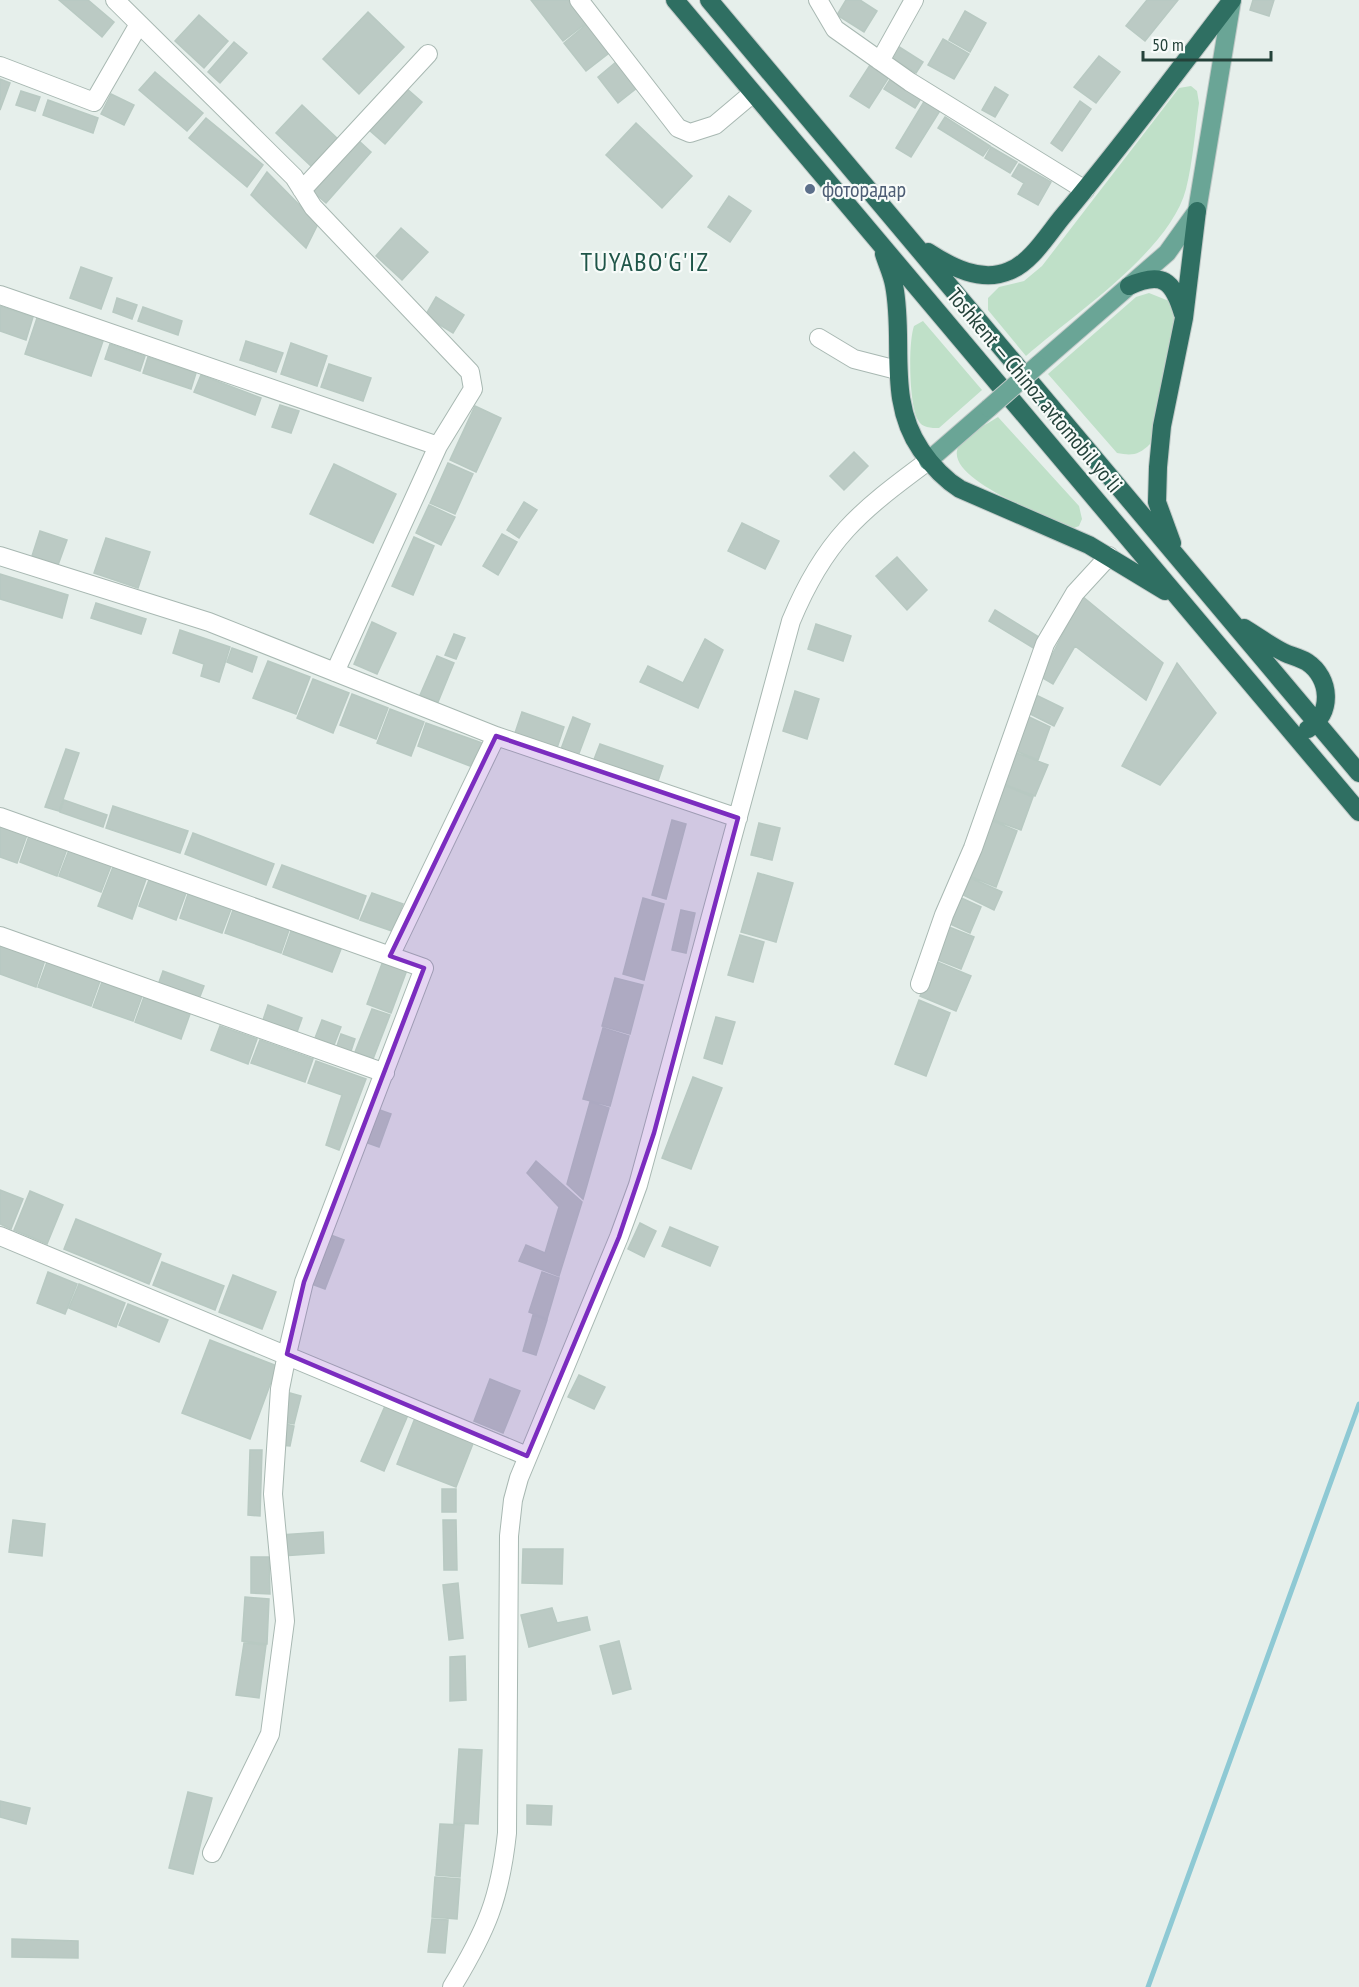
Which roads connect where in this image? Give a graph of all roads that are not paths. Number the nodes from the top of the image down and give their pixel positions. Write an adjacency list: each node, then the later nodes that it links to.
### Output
1 (115, 0): 8 (street)
2 (579, 0): 12 (street)
3 (675, 0): 12 (highway, Toshkent — Chinoz avtomobil yoʻli)
4 (709, 0): 13 (highway, Toshkent — Chinoz avtomobil yoʻli)
5 (818, 0): 10 (street)
6 (914, 0): 10 (street)
7 (1232, 0): 16 (highway); 17 (main road)
8 (139, 24): 11 (street); 15 (street)
9 (428, 54): 15 (street)
10 (880, 61): 16 (street)
11 (0, 66)
12 (753, 93): 14 (highway, Toshkent — Chinoz avtomobil yoʻli)
13 (803, 111): 14 (highway); 18 (highway, Toshkent — Chinoz avtomobil yoʻli)
14 (782, 126): 19 (highway, Toshkent — Chinoz avtomobil yoʻli)
15 (302, 190): 25 (street)
16 (1085, 190): 18 (highway)
17 (1197, 211): 20 (main road); 22 (highway)
18 (914, 243): 29 (highway, Toshkent — Chinoz avtomobil yoʻli)
19 (882, 245): 24 (highway); 30 (highway, Toshkent — Chinoz avtomobil yoʻli)
20 (1129, 286): 22 (highway); 26 (main road, bridge)
21 (0, 295): 25 (street)
22 (1184, 318): 29 (highway)
23 (819, 338): 24 (street)
24 (897, 370): 26 (highway)
25 (438, 446): 32 (street)
26 (928, 461): 28 (highway); 39 (street)
27 (0, 556): 32 (street)
28 (1109, 556): 30 (highway); 42 (street)
29 (1178, 558): 31 (highway, Toshkent — Chinoz avtomobil yoʻli)
30 (1184, 604): 34 (highway, Toshkent — Chinoz avtomobil yoʻli)
31 (1229, 618): 33 (highway, Toshkent — Chinoz avtomobil yoʻli); 33 (highway)
32 (335, 672): 35 (street)
33 (1317, 723): 34 (highway); 36 (highway, Toshkent — Chinoz avtomobil yoʻli)
34 (1291, 731): 37 (highway, Toshkent — Chinoz avtomobil yoʻli)
35 (496, 736): 39 (street); 41 (street)
36 (1359, 773)
37 (1359, 812)
38 (0, 817): 41 (street)
39 (738, 818): 46 (street)
40 (0, 936): 43 (street)
41 (390, 956): 43 (street)
42 (920, 984)
43 (386, 1073): 45 (street)
44 (0, 1236): 45 (street)
45 (286, 1354): 46 (street); 47 (street)
46 (527, 1456): 48 (street)
47 (212, 1853)
48 (452, 1987)

